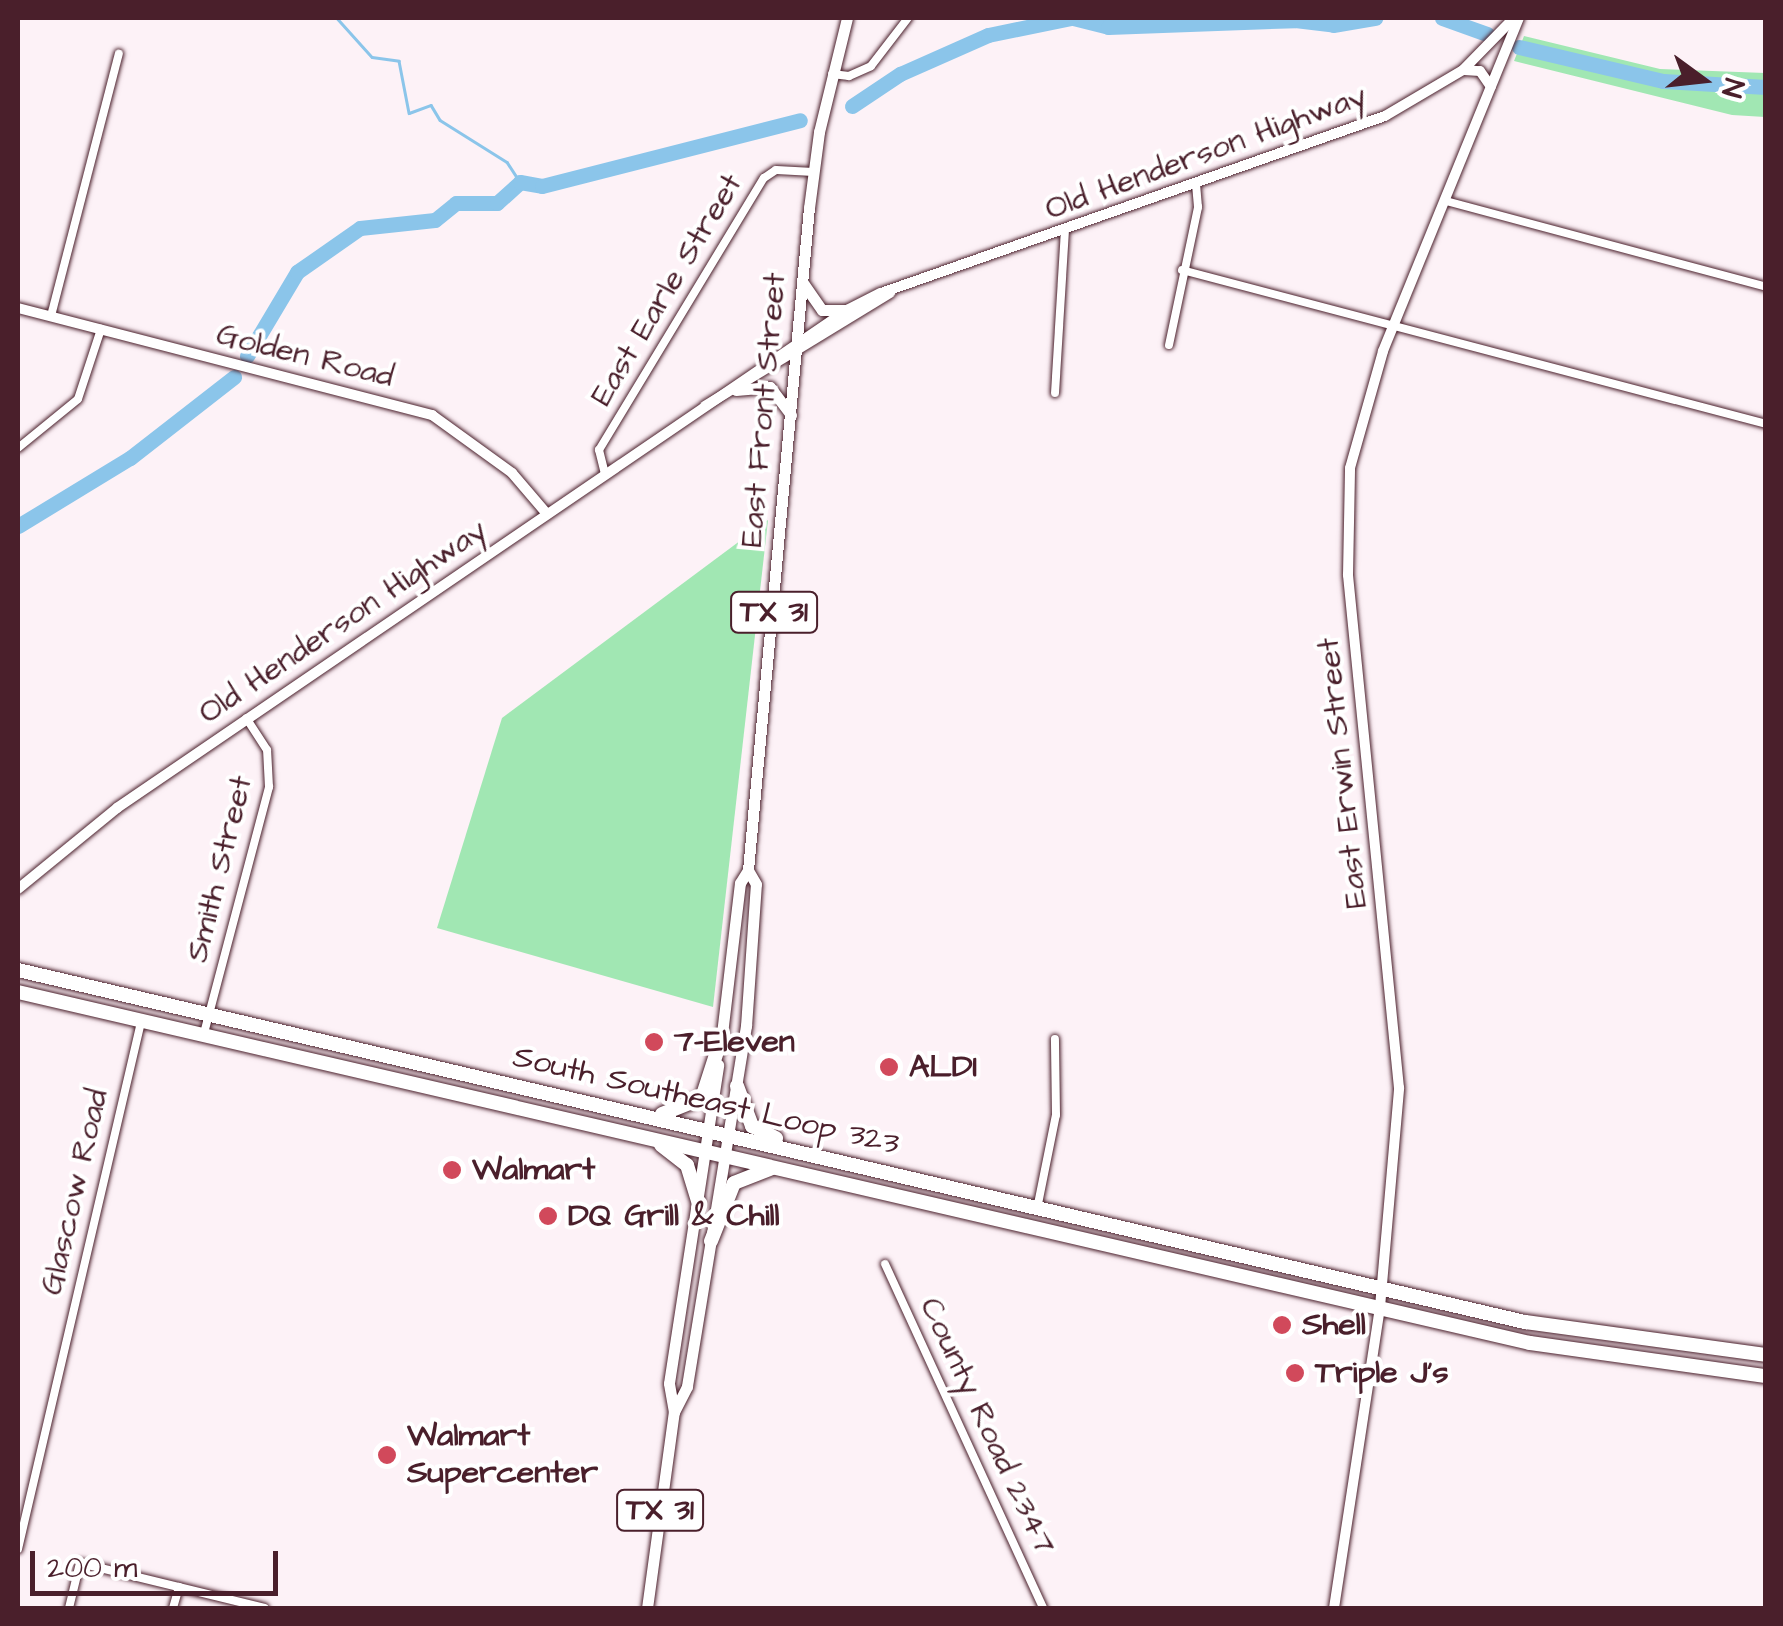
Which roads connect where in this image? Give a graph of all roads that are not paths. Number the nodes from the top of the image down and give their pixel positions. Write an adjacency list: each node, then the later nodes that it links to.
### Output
1 (847, 18): 6 (main road, East Front Street / TX 31)
2 (908, 18): 6 (street)
3 (1517, 18): 5 (main road, Old Henderson Highway); 7 (main road, East Erwin Street)
4 (119, 54): 18 (street)
5 (1463, 70): 7 (main road); 9 (main road, Old Henderson Highway)
6 (832, 74): 8 (main road, East Front Street / TX 31)
7 (1491, 86): 10 (main road, East Erwin Street)
8 (814, 172): 13 (main road, East Front Street / TX 31); 29 (street, East Earle Street)
9 (1196, 182): 11 (main road, Old Henderson Highway); 12 (street)
10 (1446, 200): 14 (street); 19 (main road, East Erwin Street)
11 (1064, 230): 15 (main road, Old Henderson Highway); 24 (street)
12 (1182, 270): 19 (street); 21 (street)
13 (803, 283): 17 (main road); 22 (main road, East Front Street / TX 31)
14 (1766, 287)
15 (890, 293): 17 (main road, Old Henderson Highway); 22 (main road, Old Henderson Highway)
16 (18, 308): 18 (main road, Golden Road)
17 (847, 310): 22 (main road, Old Henderson Highway)
18 (51, 316): 20 (main road, Golden Road)
19 (1393, 324): 27 (street); 56 (main road, East Erwin Street)
20 (101, 329): 28 (street); 30 (main road, Golden Road)
21 (1170, 345)
22 (797, 347): 23 (main road, Old Henderson Highway); 25 (main road, Old Henderson Highway); 26 (main road, East Front Street / TX 31)
23 (736, 390): 25 (main road, Old Henderson Highway); 26 (main road)
24 (1054, 393)
25 (704, 406): 29 (main road, Old Henderson Highway)
26 (791, 415): 32 (main road, East Front Street / TX 31)
27 (1766, 424)
28 (18, 448)
29 (605, 474): 30 (main road, Old Henderson Highway)
30 (547, 514): 31 (main road, Old Henderson Highway)
31 (246, 718): 33 (main road, Old Henderson Highway); 36 (street, Smith Street)
32 (748, 870): 38 (main road, East Front Street / TX 31); 43 (main road, East Front Street / TX 31)
33 (18, 889)
34 (18, 970): 36 (highway, South Southeast Loop 323)
35 (18, 992): 37 (highway, South Southeast Loop 323)
36 (208, 1018): 39 (street, Smith Street); 41 (highway, South Southeast Loop 323)
37 (141, 1022): 39 (highway, South Southeast Loop 323); 61 (street, Glascow Road)
38 (722, 1036): 44 (highway); 45 (main road, East Front Street / TX 31)
39 (203, 1038): 42 (highway, South Southeast Loop 323)
40 (1055, 1039): 53 (street)
41 (424, 1065): 42 (highway); 44 (highway, South Southeast Loop 323)
42 (419, 1085): 46 (highway, South Southeast Loop 323)
43 (736, 1086): 47 (main road, East Front Street / TX 31); 50 (highway)
44 (650, 1115): 45 (highway, South Southeast Loop 323)
45 (709, 1130): 47 (highway, South Southeast Loop 323); 48 (main road, East Front Street / TX 31)
46 (638, 1134): 48 (highway, South Southeast Loop 323); 52 (highway)
47 (730, 1134): 49 (main road, East Front Street / TX 31); 50 (highway, South Southeast Loop 323)
48 (706, 1149): 49 (highway, South Southeast Loop 323); 52 (main road, East Front Street / TX 31)
49 (726, 1154): 51 (highway, South Southeast Loop 323); 54 (main road, East Front Street / TX 31)
50 (813, 1154): 53 (highway, South Southeast Loop 323)
51 (779, 1167): 54 (highway); 57 (highway, South Southeast Loop 323)
52 (698, 1202): 60 (main road, East Front Street / TX 31)
53 (1038, 1204): 56 (highway, South Southeast Loop 323)
54 (712, 1242): 60 (main road, East Front Street / TX 31)
55 (885, 1264): 68 (street, County Road 2347)
56 (1382, 1288): 57 (main road, East Erwin Street); 58 (highway, South Southeast Loop 323)
57 (1380, 1307): 59 (highway, South Southeast Loop 323); 69 (main road, East Erwin Street)
58 (1766, 1354)
59 (1766, 1376)
60 (674, 1412): 67 (main road, TX 31)
61 (19, 1536): 62 (street, Glascow Road)
62 (18, 1549)
63 (179, 1587): 64 (street); 65 (street); 66 (street)
64 (68, 1608)
65 (173, 1608)
66 (265, 1608)
67 (647, 1608)
68 (1043, 1608)
69 (1334, 1608)

